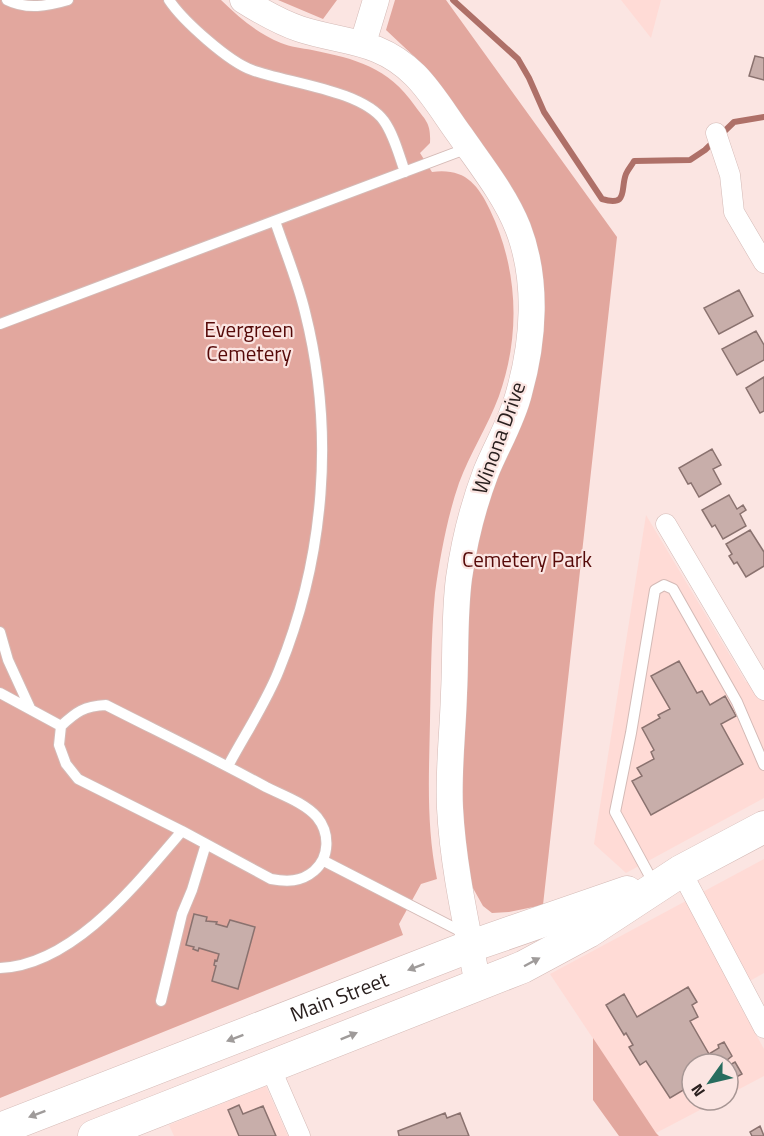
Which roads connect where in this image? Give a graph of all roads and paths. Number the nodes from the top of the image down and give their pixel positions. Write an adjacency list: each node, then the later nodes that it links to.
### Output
1 (7, 0): 2 (lane)
2 (68, 0)
3 (169, 0): 9 (lane)
4 (243, 0): 6 (street, Winona Drive)
5 (376, 0): 6 (street)
6 (363, 43): 8 (street, Winona Drive)
7 (716, 133): 11 (street)
8 (469, 148): 9 (lane); 26 (street, Winona Drive)
9 (405, 172): 10 (lane)
10 (275, 222): 12 (lane); 20 (lane)
11 (764, 263)
12 (0, 324)
13 (666, 525): 15 (street)
14 (0, 632): 17 (lane)
15 (764, 690)
16 (0, 693): 17 (lane)
17 (30, 708): 18 (lane)
18 (61, 726): 20 (lane); 22 (lane)
19 (764, 765): 25 (lane)
20 (228, 766): 24 (lane)
21 (764, 827): 25 (main road, Main Street)
22 (182, 831): 23 (lane); 27 (lane)
23 (206, 844): 24 (lane); 29 (lane)
24 (324, 861): 26 (lane)
25 (667, 877): 26 (main road, Main Street); 28 (main road, Main Street, one-way to 25); 30 (street)
26 (470, 941): 28 (street, Winona Drive); 32 (main road, Main Street, one-way to 32)
27 (0, 968)
28 (478, 985): 31 (main road, Main Street, one-way to 28)
29 (161, 1001)
30 (764, 1028)
31 (270, 1067): 33 (main road, Main Street); 34 (street)
32 (0, 1129)
33 (114, 1132)
34 (300, 1136)

